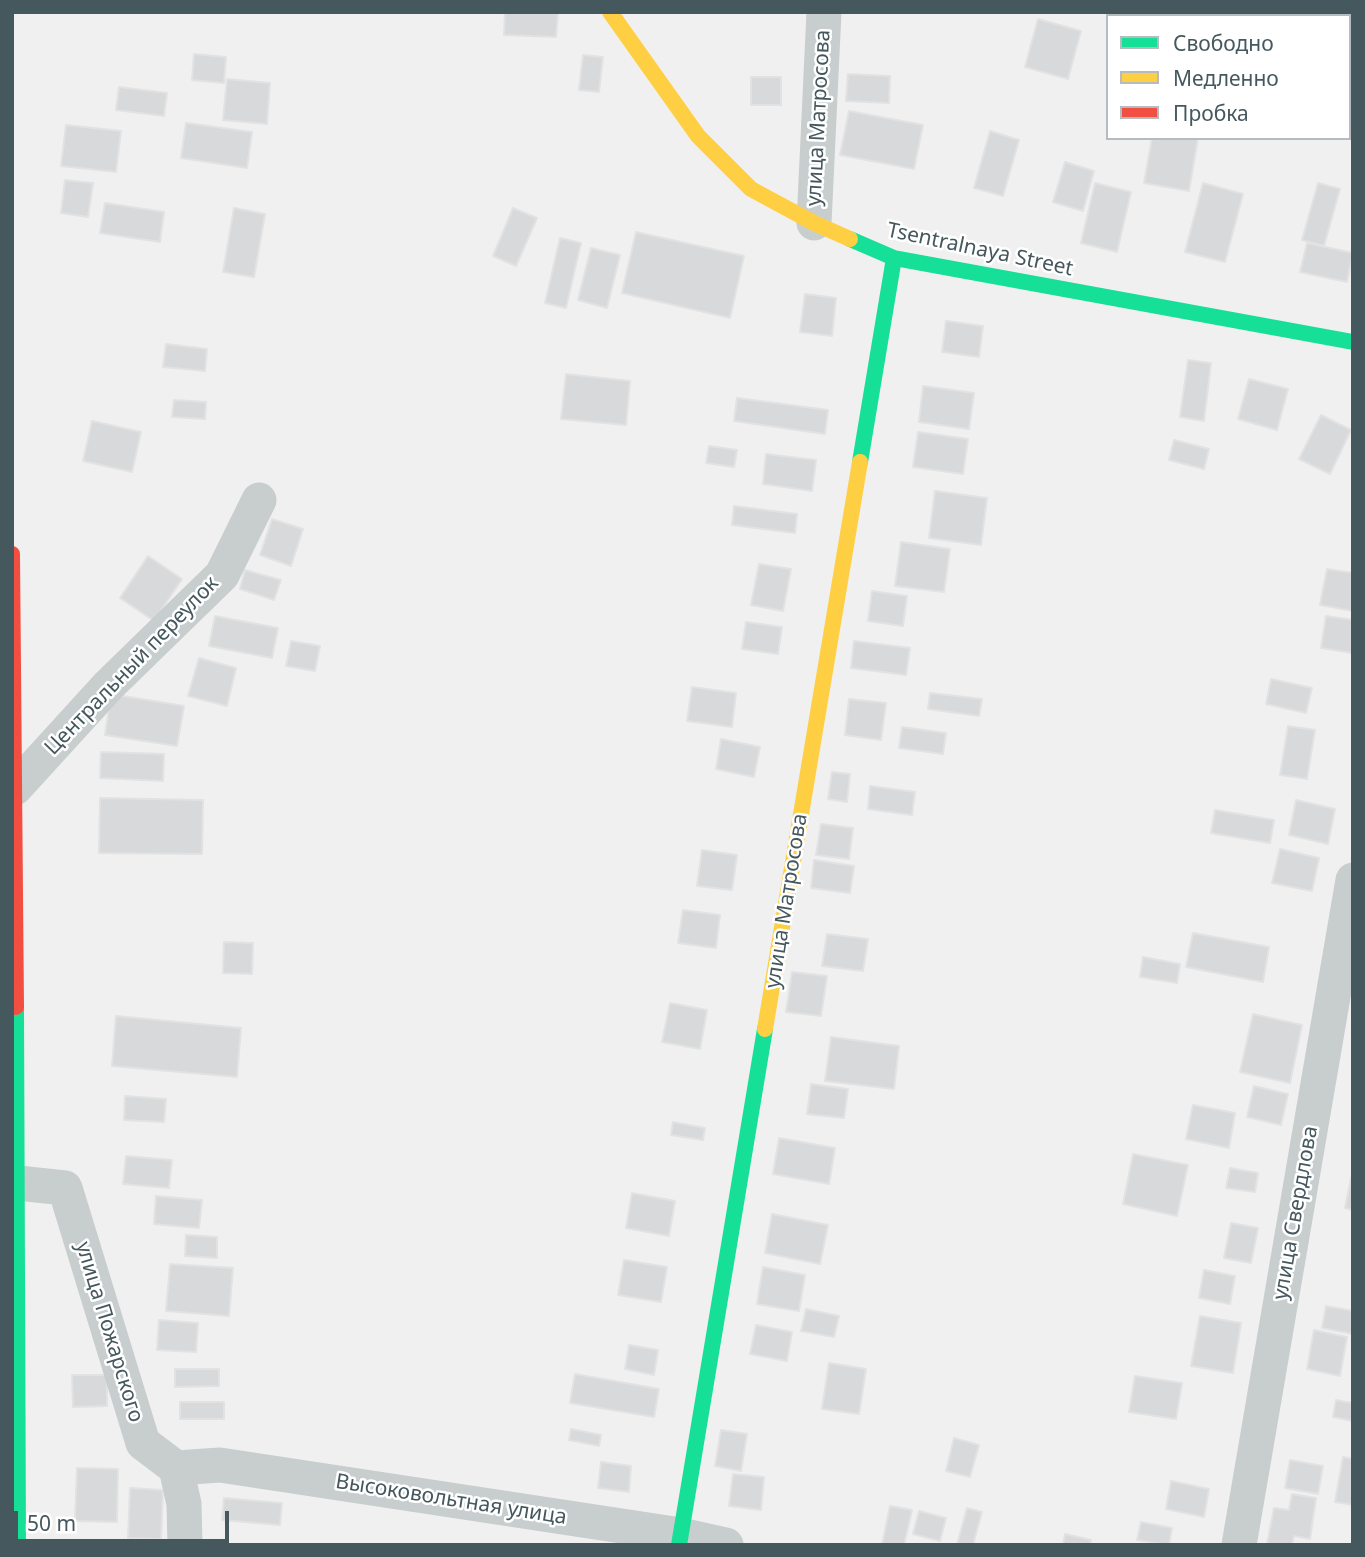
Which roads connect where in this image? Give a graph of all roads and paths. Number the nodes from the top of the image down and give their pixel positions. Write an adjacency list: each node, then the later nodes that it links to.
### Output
1 (610, 12): 3 (street, Tsentralnaya Street)
2 (824, 12): 3 (street, улица Матросова)
3 (814, 223): 4 (street, Tsentralnaya Street)
4 (894, 258): 5 (street, Tsentralnaya Street); 12 (street, улица Матросова)
5 (1353, 342)
6 (259, 499): 8 (street, Центральный переулок)
7 (12, 554): 8 (street)
8 (15, 788): 10 (street)
9 (1353, 880): 16 (street, улица Свердлова)
10 (18, 1183): 11 (street, улица Пожарского); 13 (street)
11 (176, 1468): 12 (street, Высоковольтная улица); 14 (street)
12 (680, 1540): 15 (street, Высоковольтная улица)
13 (18, 1545)
14 (185, 1545)
15 (726, 1545)
16 (1239, 1545)

